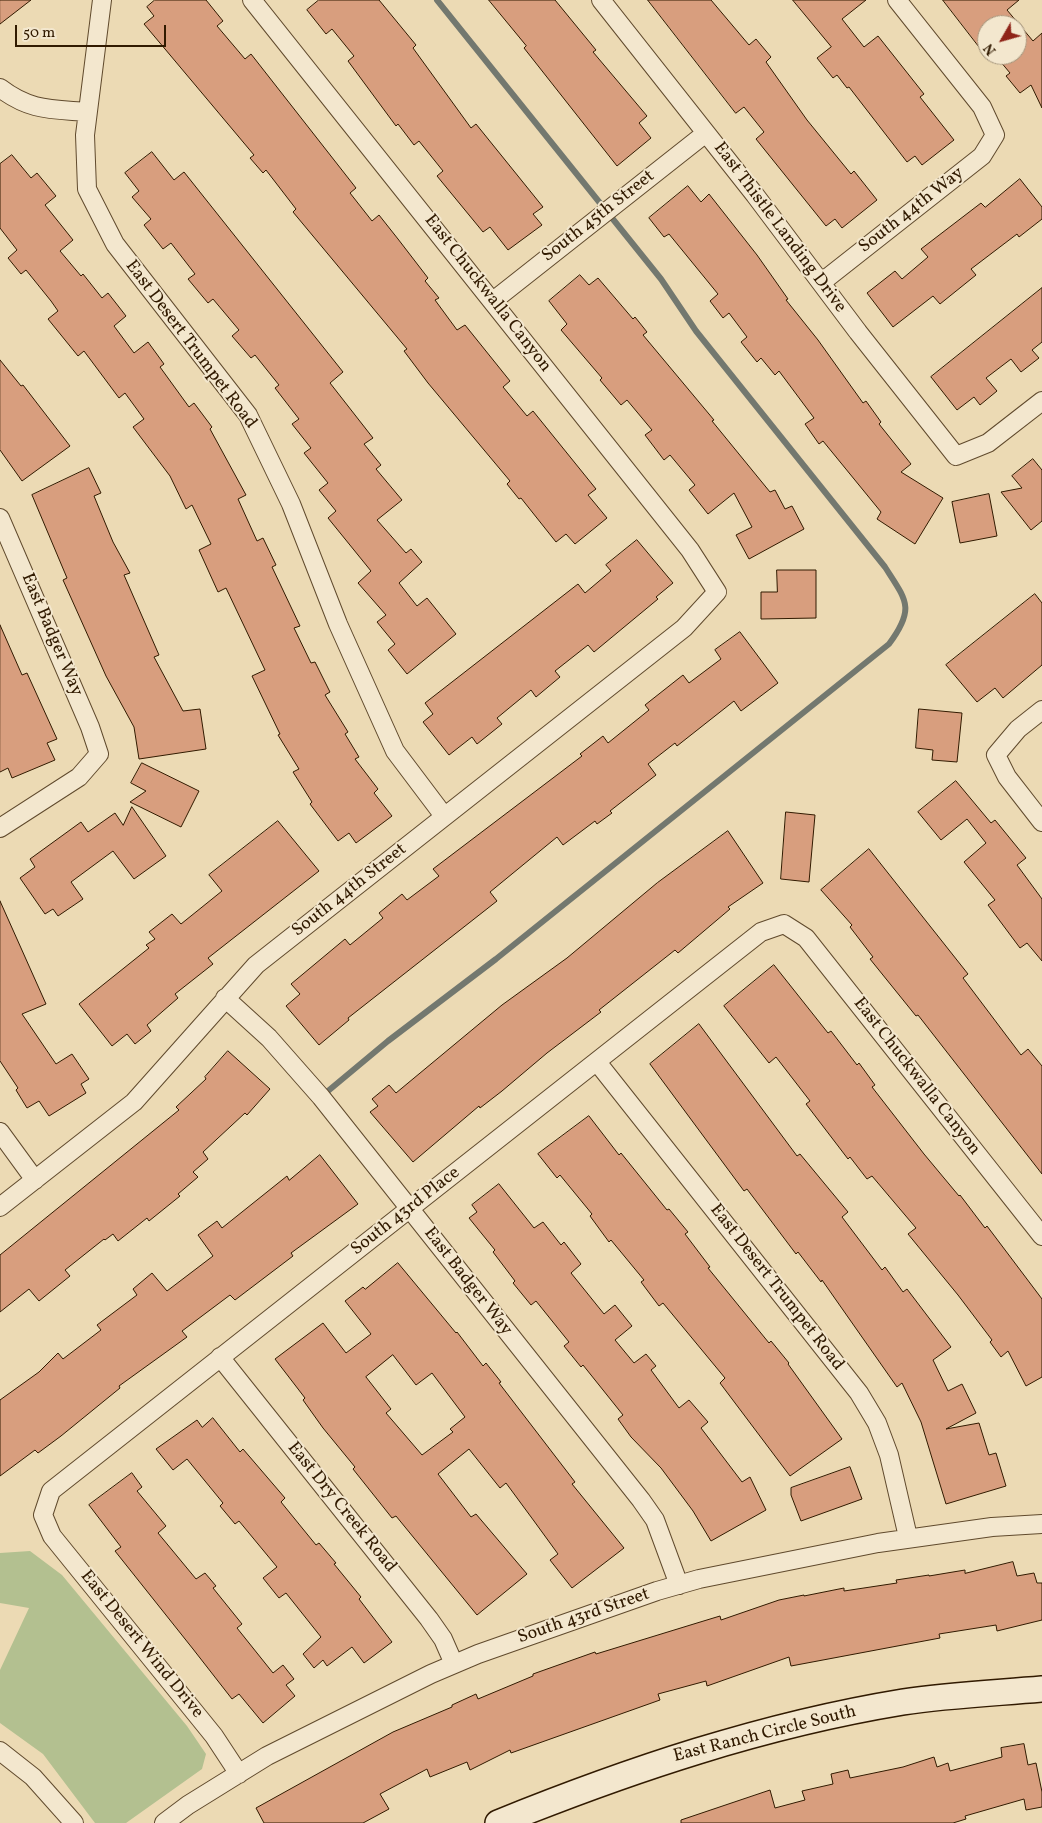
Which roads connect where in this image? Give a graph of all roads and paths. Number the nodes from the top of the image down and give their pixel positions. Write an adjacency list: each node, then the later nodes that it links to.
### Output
1 (102, 0): 6 (street, East Desert Trumpet Road)
2 (252, 0): 9 (street, East Chuckwalla Canyon)
3 (601, 0): 7 (street, East Thistle Landing Drive)
4 (897, 0): 8 (street, South 44th Way)
5 (0, 88): 6 (street)
6 (87, 112): 14 (street, East Desert Trumpet Road)
7 (706, 133): 8 (street, East Thistle Landing Drive); 9 (street, South 45th Street)
8 (822, 282): 10 (street, East Thistle Landing Drive)
9 (493, 302): 12 (street, East Chuckwalla Canyon)
10 (1042, 401)
11 (0, 518): 16 (street, East Badger Way)
12 (717, 592): 14 (street, South 44th Street)
13 (1042, 710): 15 (street)
14 (444, 816): 18 (street, South 44th Street)
15 (1042, 822)
16 (0, 828)
17 (784, 924): 19 (street, South 43rd Place); 24 (street, East Chuckwalla Canyon)
18 (225, 998): 21 (street, South 44th Street); 23 (street, East Badger Way)
19 (597, 1062): 23 (street, South 43rd Place); 28 (street, East Desert Trumpet Road)
20 (0, 1132): 21 (street)
21 (35, 1180): 22 (street, South 44th Street)
22 (0, 1208)
23 (410, 1210): 25 (street, South 43rd Place); 29 (street, East Badger Way)
24 (1042, 1236)
25 (220, 1357): 26 (street, South 43rd Place); 30 (street, East Dry Creek Road)
26 (43, 1515): 33 (street, East Desert Wind Drive)
27 (1042, 1524): 28 (street, South 43rd Street)
28 (908, 1537): 29 (street, South 43rd Street)
29 (679, 1585): 30 (street, South 43rd Street)
30 (454, 1664): 33 (street, South 43rd Street)
31 (1042, 1689): 36 (street, East Ranch Circle South)
32 (0, 1751): 34 (street)
33 (239, 1774): 35 (street, South 43rd Street)
34 (74, 1823)
35 (164, 1823)
36 (498, 1823)

